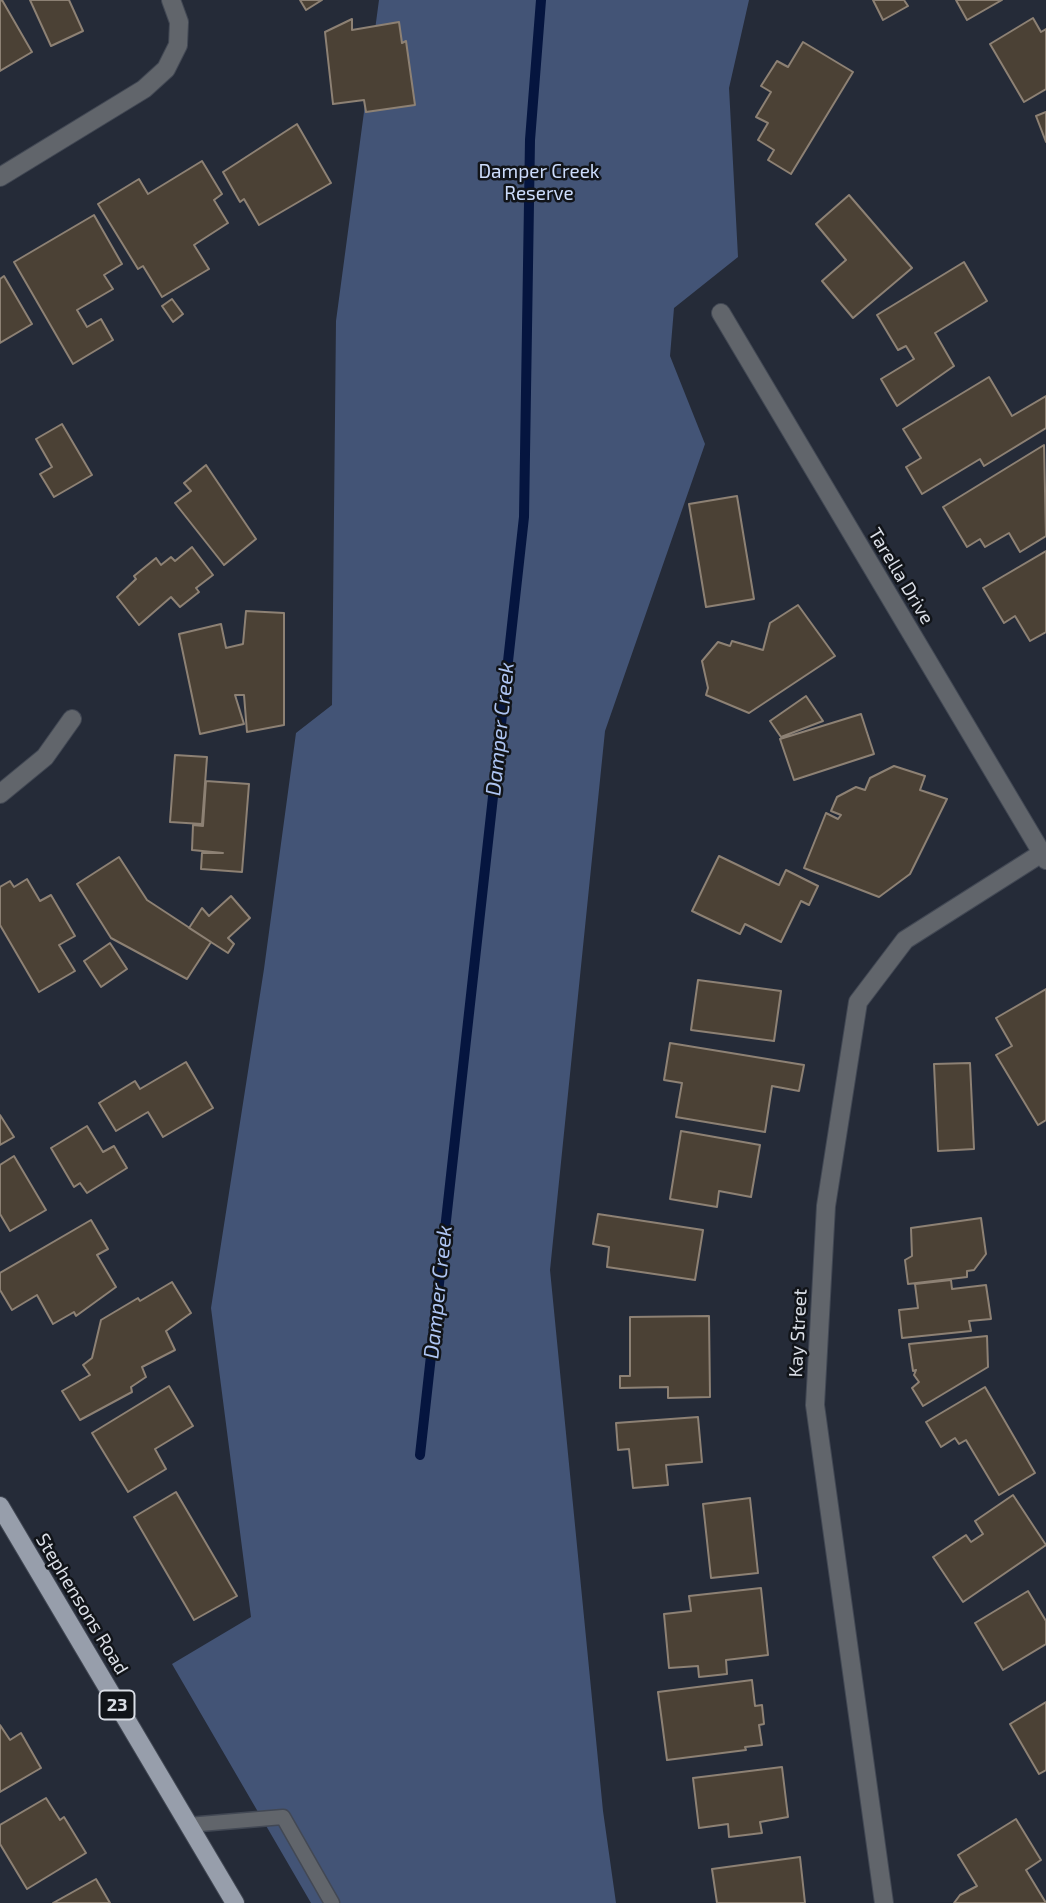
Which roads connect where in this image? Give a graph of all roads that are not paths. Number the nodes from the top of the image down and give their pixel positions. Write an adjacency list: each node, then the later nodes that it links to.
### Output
1 (171, 0): 2 (street)
2 (0, 177)
3 (720, 313): 6 (street, Tarella Drive)
4 (72, 719): 5 (street)
5 (0, 794)
6 (1044, 857): 11 (street, Kay Street)
7 (0, 1506): 8 (main road, Stephensons Road / 23)
8 (188, 1825): 9 (main road, Stephensons Road / 23); 10 (lane)
9 (235, 1903)
10 (332, 1903)
11 (884, 1903)

